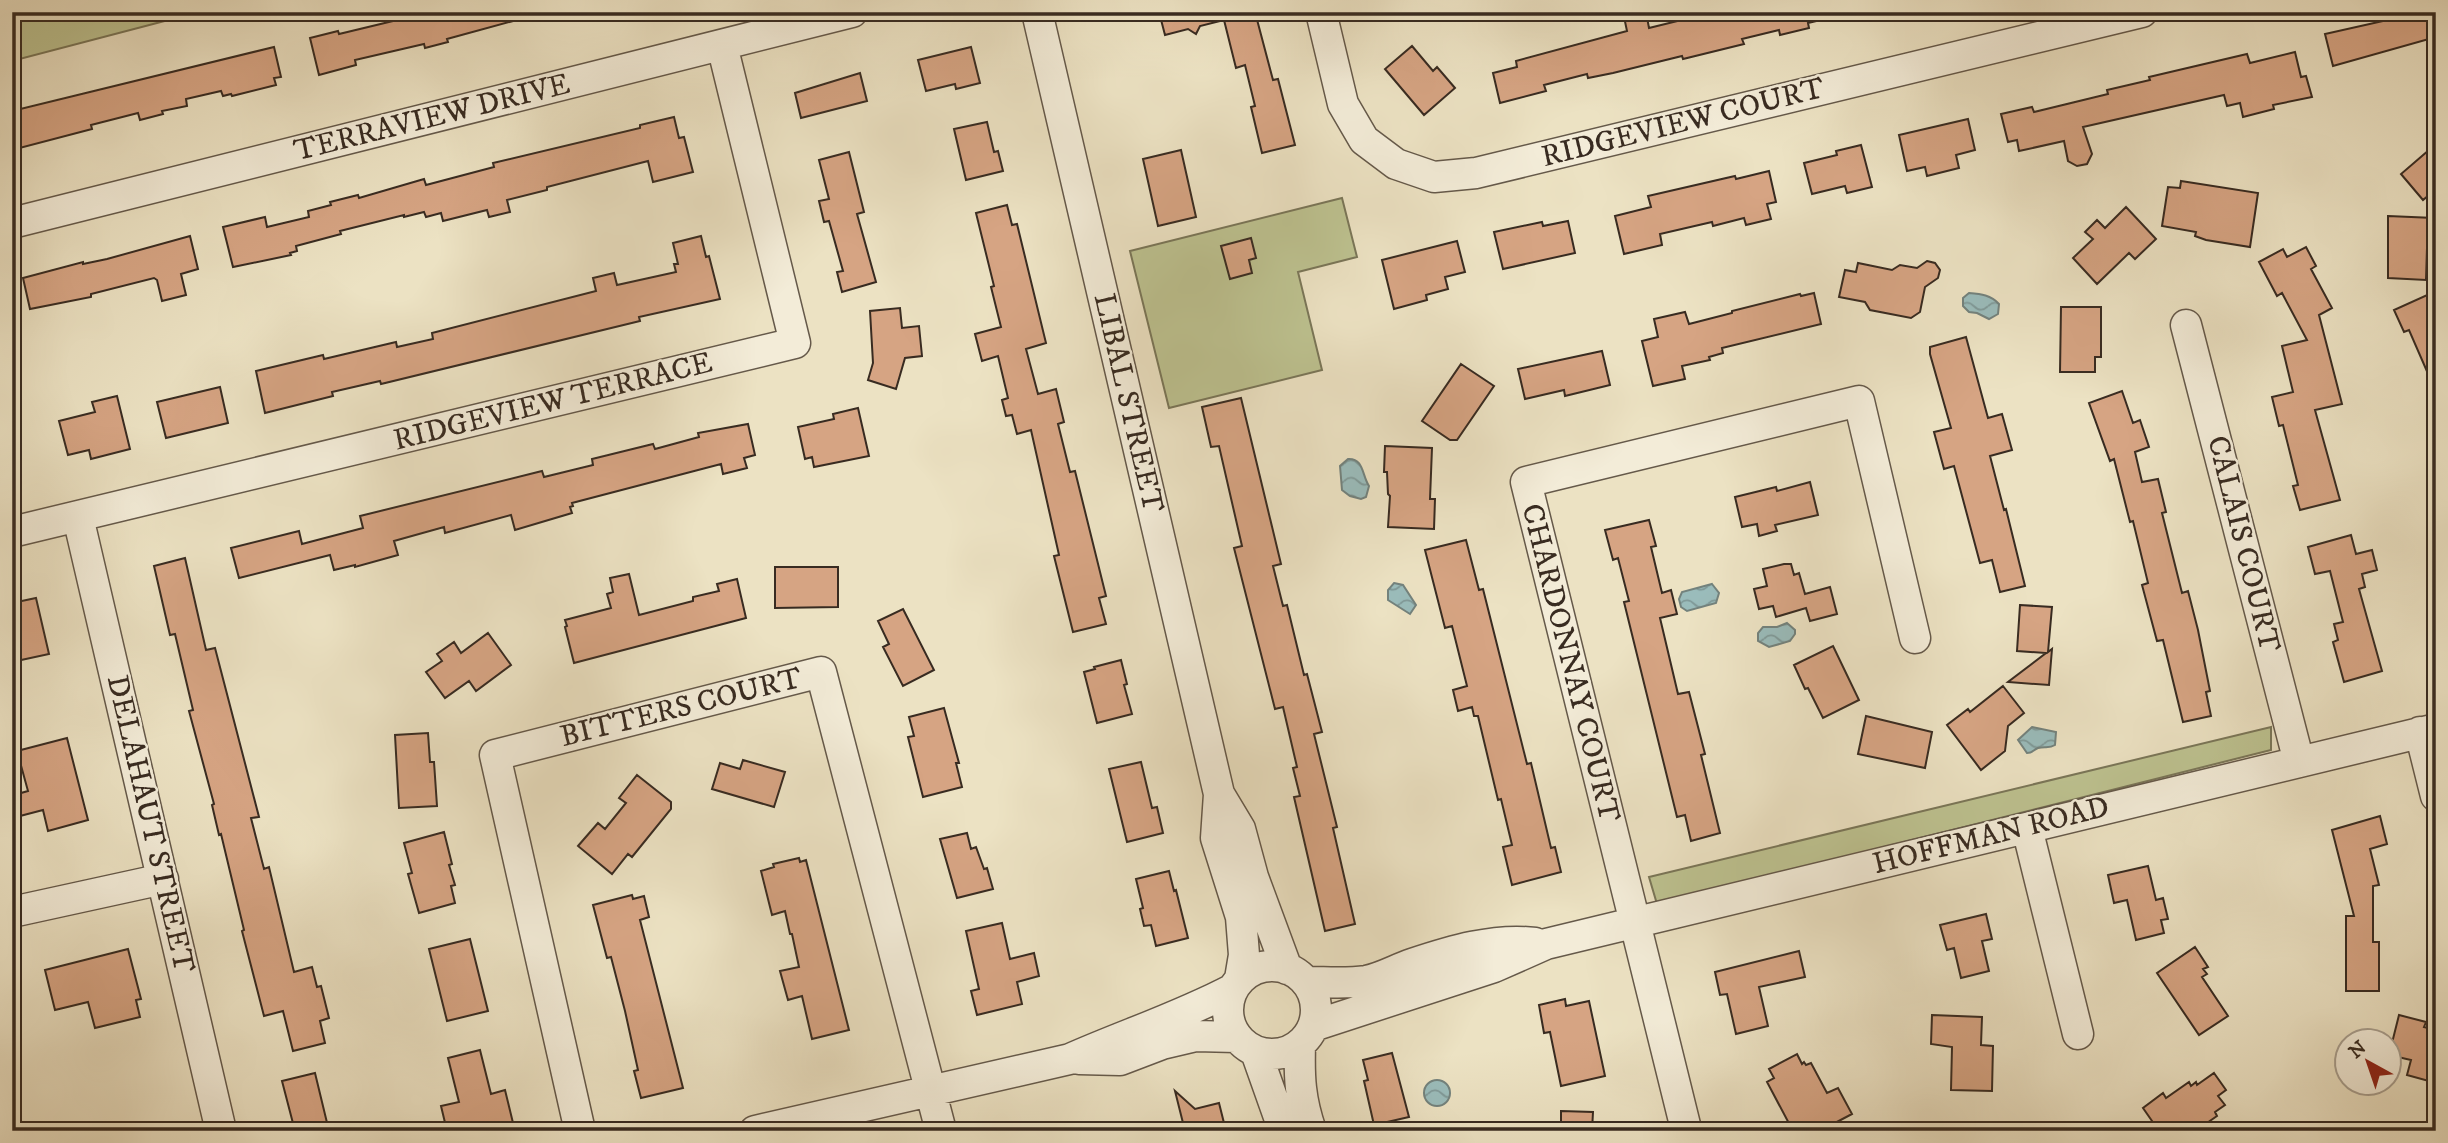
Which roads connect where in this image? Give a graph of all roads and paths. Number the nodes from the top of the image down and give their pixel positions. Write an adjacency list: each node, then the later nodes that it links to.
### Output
1 (852, 12): 6 (street, TERRAVIEW DRIVE)
2 (1037, 12): 14 (street, LIBAL STREET)
3 (1321, 12): 5 (street, RIDGEVIEW COURT)
4 (2141, 12): 5 (street, RIDGEVIEW COURT)
5 (2059, 22)
6 (722, 45): 7 (street, TERRAVIEW DRIVE); 9 (street, RIDGEVIEW TERRACE)
7 (12, 223)
8 (2186, 326): 13 (street, CALAIS COURT)
9 (78, 517): 10 (street, RIDGEVIEW TERRACE); 17 (street, DELAHAUT STREET)
10 (12, 533)
11 (1915, 638): 19 (street, CHARDONNAY COURT)
12 (2428, 731): 13 (street, HOFFMAN ROAD); 15 (street)
13 (2299, 762): 16 (street, HOFFMAN ROAD)
14 (1219, 794): 21 (street, LIBAL STREET); 22 (street, LIBAL STREET)
15 (2436, 796)
16 (2027, 828): 19 (street, HOFFMAN ROAD); 23 (street)
17 (163, 879): 18 (street); 29 (street, DELAHAUT STREET)
18 (12, 912)
19 (1633, 923): 20 (street, HOFFMAN ROAD); 28 (street)
20 (1546, 944): 21 (street, HOFFMAN ROAD); 24 (street, HOFFMAN ROAD)
21 (1296, 975): 22 (street); 24 (street)
22 (1236, 984): 25 (street); 26 (street)
23 (2078, 1034)
24 (1306, 1035): 25 (street); 34 (street)
25 (1246, 1044): 26 (street); 33 (street)
26 (1070, 1059): 27 (street)
27 (930, 1090): 30 (street, BITTERS COURT); 31 (street); 32 (street)
28 (1686, 1129)
29 (221, 1131)
30 (580, 1131)
31 (755, 1131)
32 (941, 1131)
33 (1284, 1131)
34 (1311, 1131)

